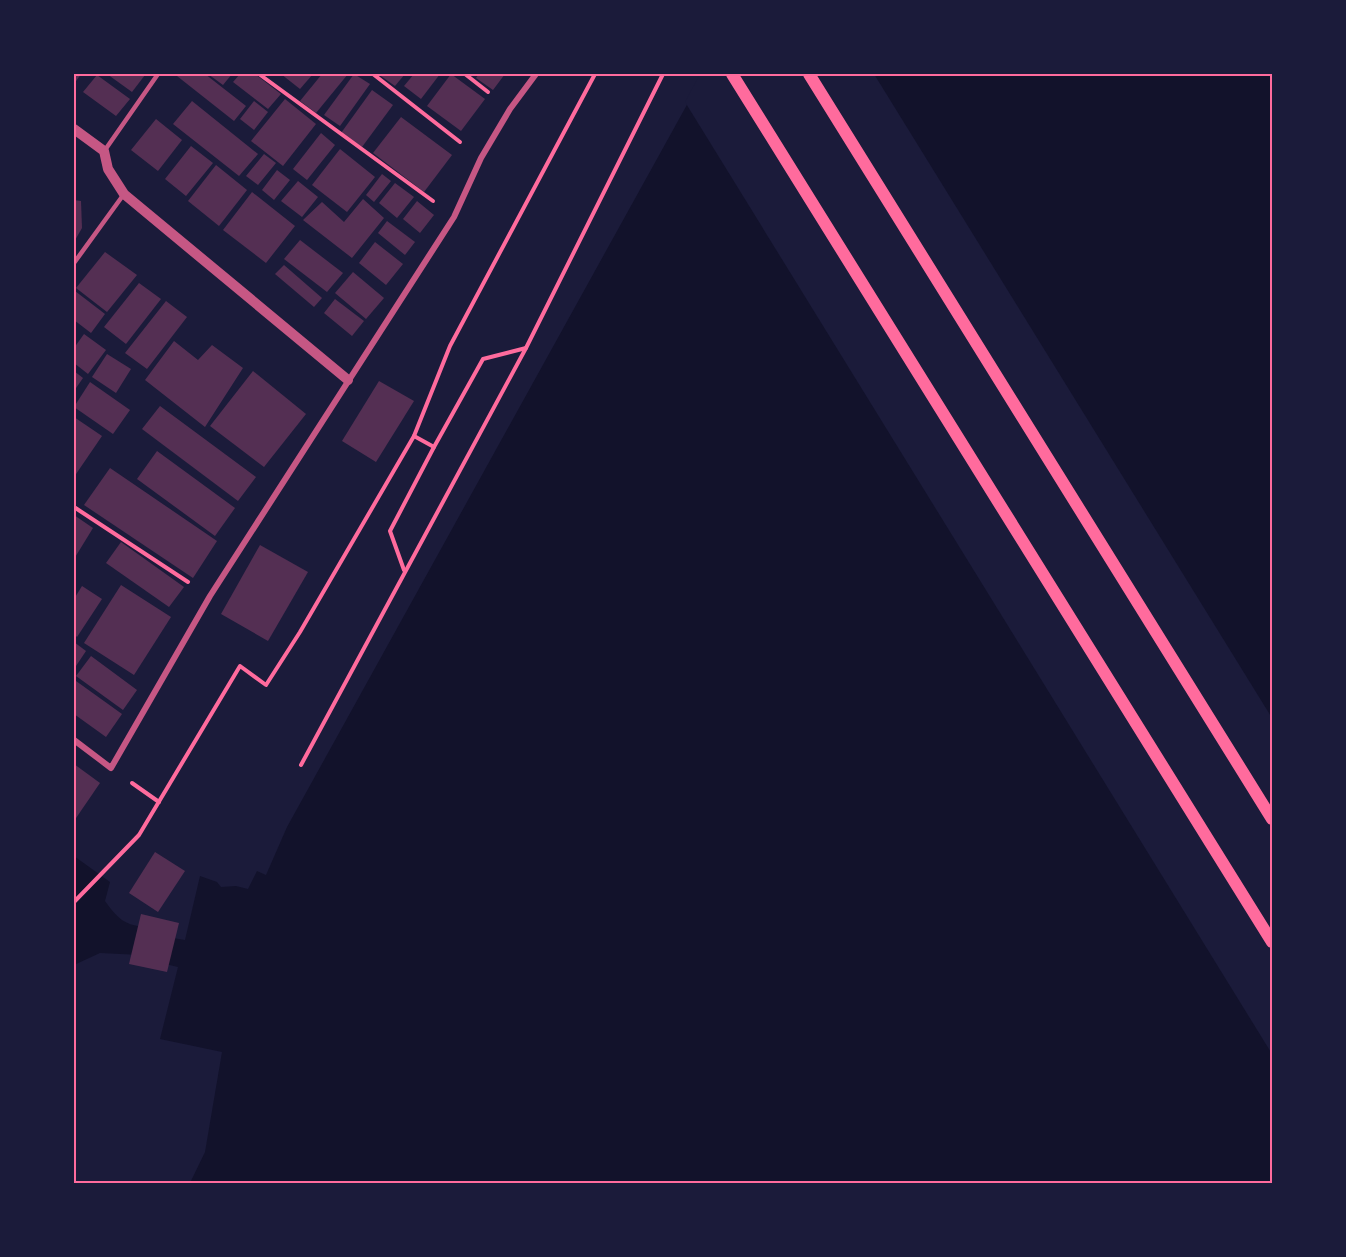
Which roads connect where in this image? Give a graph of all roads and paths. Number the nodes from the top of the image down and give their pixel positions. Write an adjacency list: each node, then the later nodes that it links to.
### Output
1 (158, 74): 10 (lane)
2 (259, 74): 13 (path)
3 (373, 74): 11 (path)
4 (536, 74): 11 (street)
5 (595, 74): 17 (path)
6 (663, 74): 15 (path)
7 (732, 74): 26 (main road)
8 (809, 74): 24 (main road)
9 (74, 129): 10 (street)
10 (104, 151): 12 (street)
11 (481, 158): 13 (street)
12 (124, 194): 14 (lane); 16 (street)
13 (454, 217): 16 (street)
14 (74, 263)
15 (526, 348): 18 (path); 20 (path)
16 (348, 381): 21 (street)
17 (414, 436): 18 (path); 25 (path)
18 (434, 447): 20 (path)
19 (74, 507): 21 (path)
20 (405, 570): 23 (path)
21 (210, 596): 22 (street)
22 (74, 740)
23 (301, 765)
24 (1272, 819)
25 (74, 902)
26 (1272, 942)

